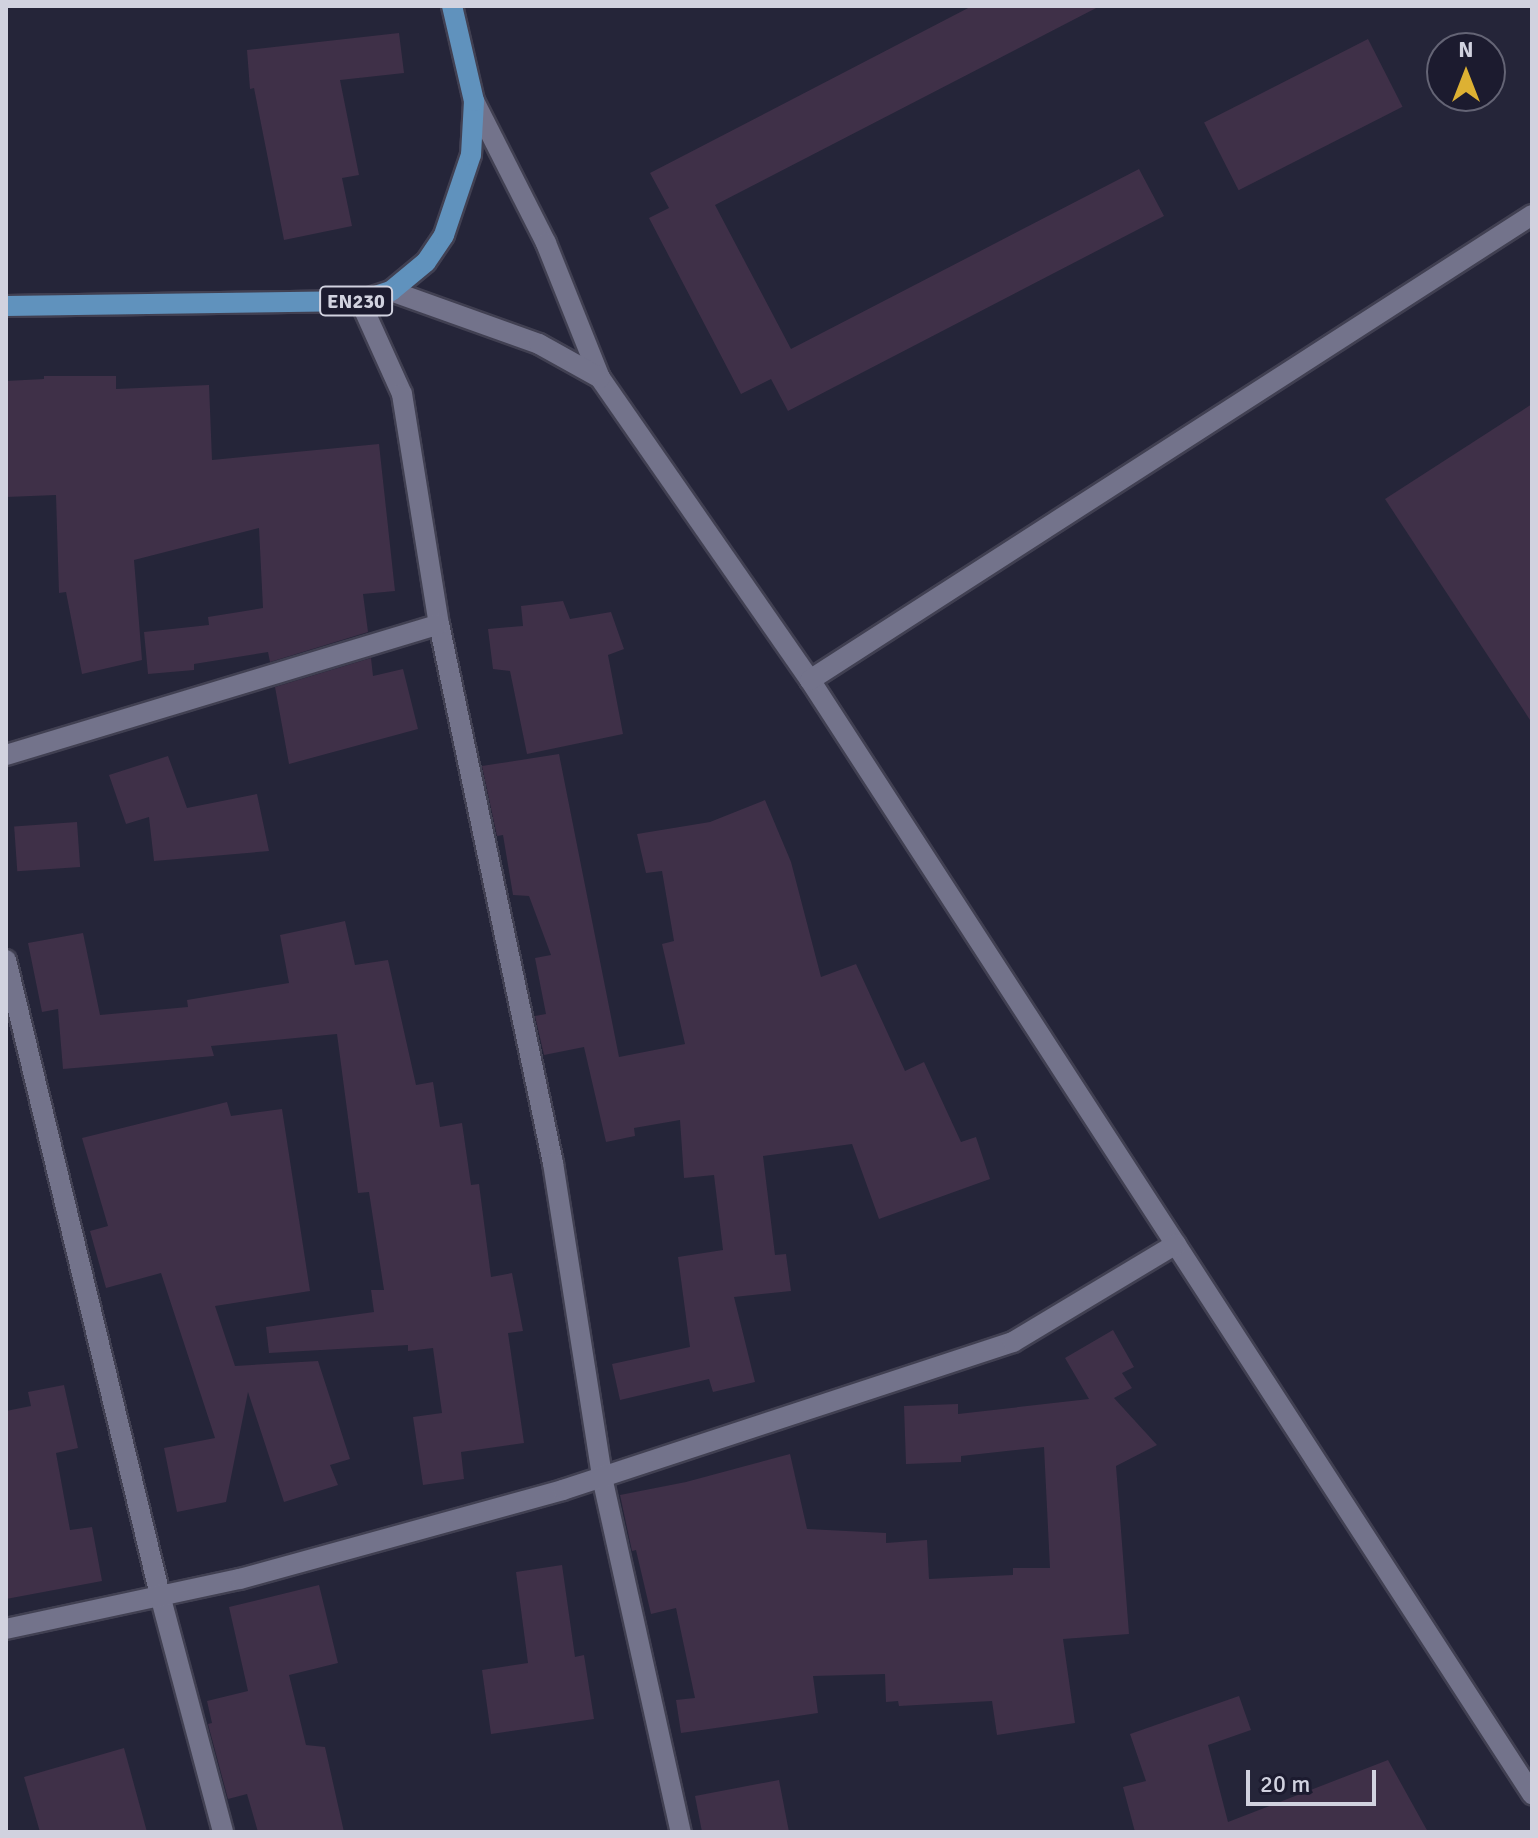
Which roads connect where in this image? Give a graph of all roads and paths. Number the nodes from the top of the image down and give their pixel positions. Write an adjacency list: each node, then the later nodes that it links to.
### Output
1 (452, 6): 2 (main road, EN230)
2 (474, 101): 4 (main road, EN230); 7 (street)
3 (1532, 215): 9 (street)
4 (391, 291): 5 (main road, EN230); 7 (street)
5 (360, 301): 6 (main road, EN230); 8 (street)
6 (6, 306)
7 (600, 378): 9 (street)
8 (439, 624): 10 (street); 13 (street)
9 (810, 680): 12 (street)
10 (6, 755)
11 (6, 960): 14 (street)
12 (1176, 1244): 13 (street); 16 (street)
13 (602, 1477): 14 (street); 18 (street)
14 (160, 1595): 15 (street); 17 (street)
15 (6, 1629)
16 (1532, 1794)
17 (223, 1832)
18 (681, 1832)

